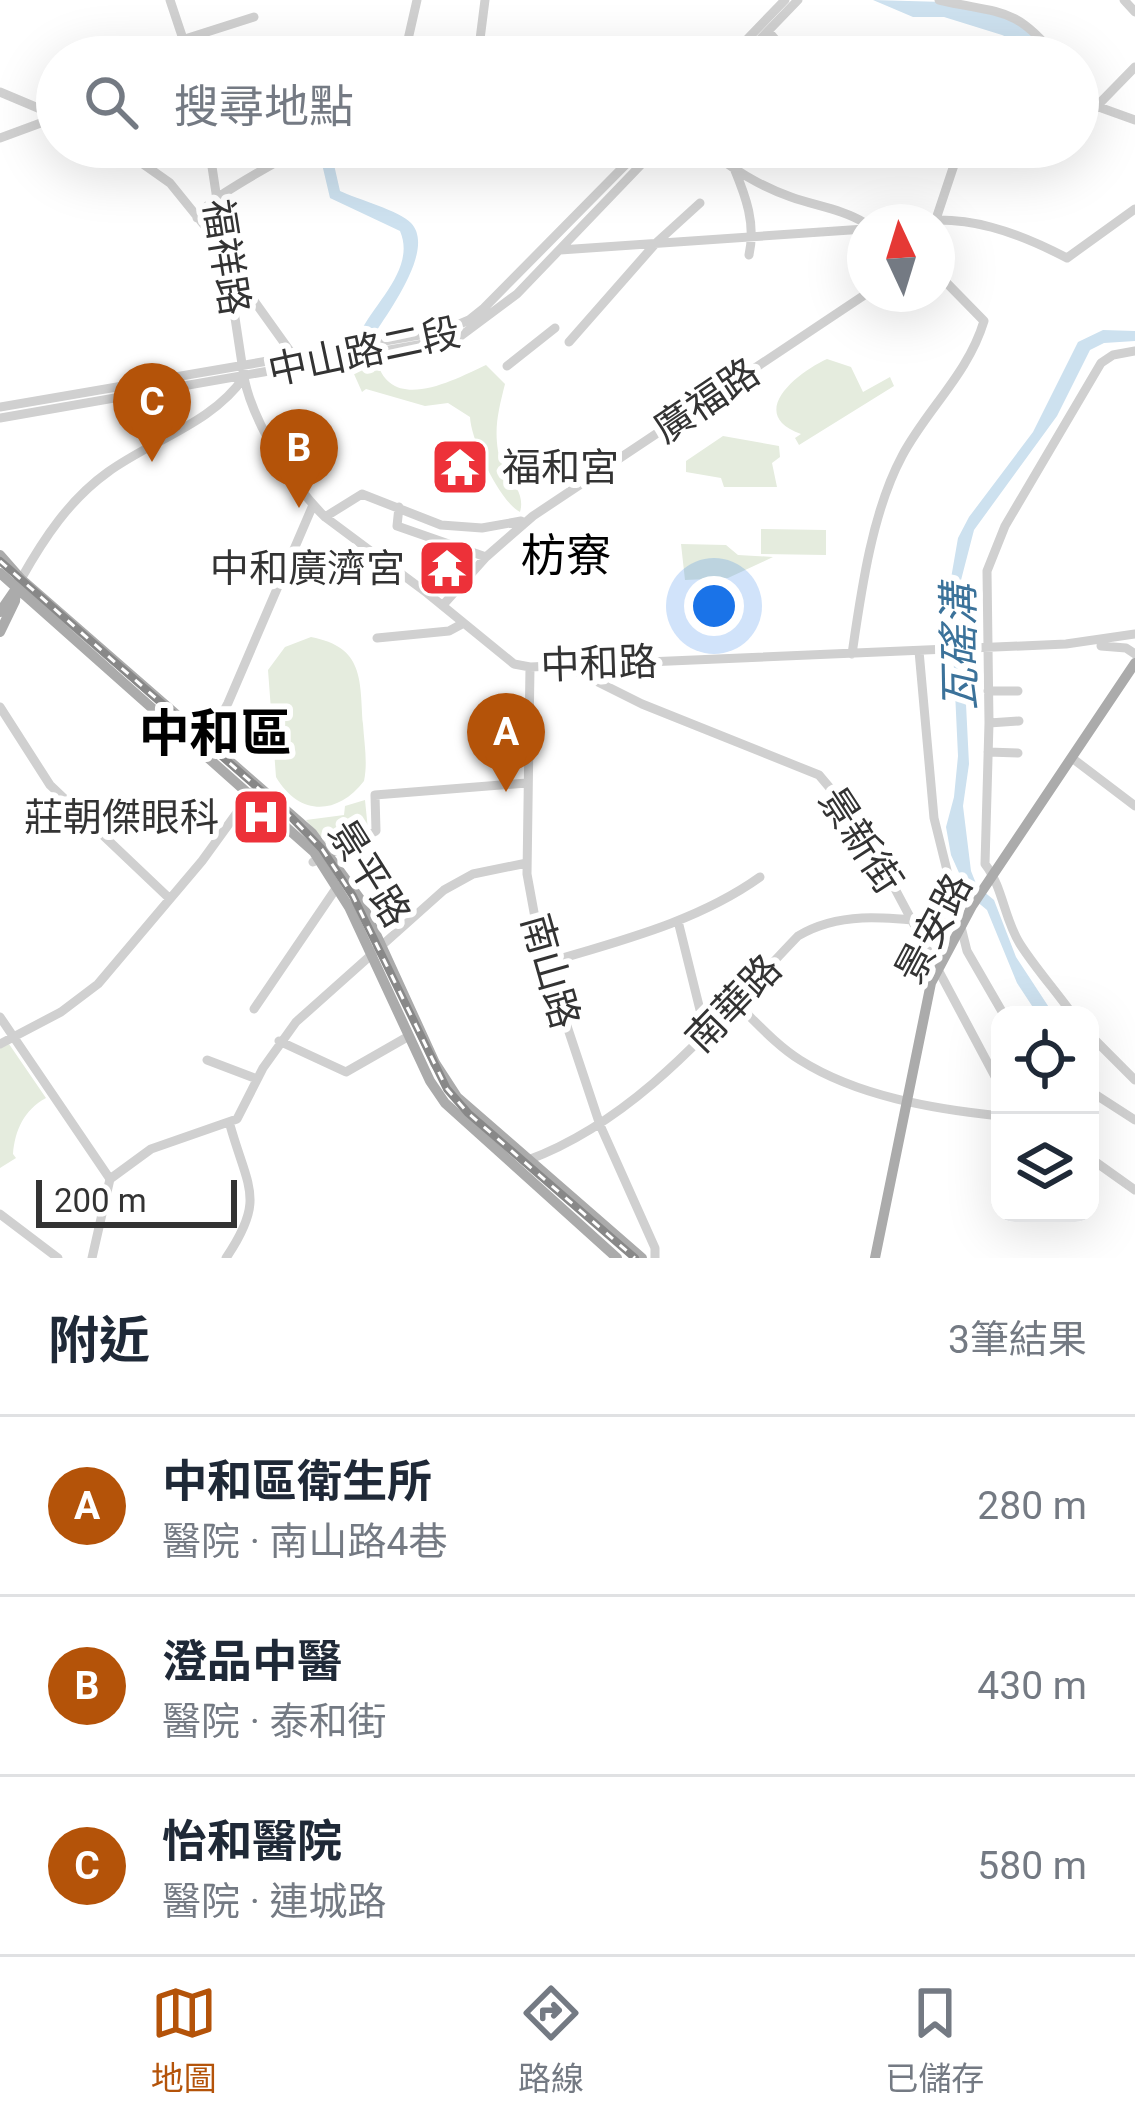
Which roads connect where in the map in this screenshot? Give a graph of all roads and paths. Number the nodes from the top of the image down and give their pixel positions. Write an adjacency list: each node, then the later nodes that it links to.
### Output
1 (170, 0): 11 (street)
2 (416, 0): 13 (street)
3 (485, 0): 14 (street)
4 (784, 0): 15 (street)
5 (798, 0): 10 (street)
6 (939, 0): 18 (street)
7 (1124, 0): 8 (street)
8 (1135, 12)
9 (254, 16): 12 (street)
10 (768, 31): 16 (street); 17 (street)
11 (184, 36)
12 (194, 36)
13 (408, 36)
14 (480, 36)
15 (750, 36)
16 (763, 36)
17 (772, 36)
18 (1039, 36)
19 (1135, 67): 21 (street)
20 (0, 92): 22 (street)
21 (1099, 103)
22 (36, 108)
23 (1099, 109): 24 (street)
24 (1135, 120)
25 (36, 124): 26 (street)
26 (0, 137)
27 (150, 168): 39 (street)
28 (211, 168): 34 (street, 福祥路)
29 (266, 168): 34 (street)
30 (623, 168): 53 (street, 中山路二段)
31 (638, 168): 44 (street, 中山路二段)
32 (734, 168): 38 (street); 42 (street)
33 (953, 168): 36 (street)
34 (214, 199): 39 (street); 45 (street, 福祥路)
35 (700, 203): 43 (street)
36 (942, 204)
37 (1135, 208): 40 (street)
38 (847, 213)
39 (197, 218): 45 (street)
40 (955, 218)
41 (847, 228): 42 (street)
42 (754, 236): 43 (street); 46 (street)
43 (656, 243): 44 (street); 51 (street)
44 (560, 250): 55 (street, 中山路二段)
45 (225, 252): 47 (street, 福祥路)
46 (749, 255)
47 (228, 266): 53 (street); 56 (street, 福祥路)
48 (955, 292): 78 (street)
49 (847, 307): 62 (street, 廣福路)
50 (555, 328): 54 (street)
51 (569, 342)
52 (1135, 351): 75 (street)
53 (294, 358): 55 (street); 56 (street, 中山路二段)
54 (508, 366)
55 (302, 368): 56 (street, 中山路二段)
56 (244, 372): 57 (street, 中山路二段); 58 (street, 中山路二段); 59 (street, 中和路); 66 (street)
57 (0, 407)
58 (0, 418)
59 (313, 505): 61 (street, 中和路); 87 (street)
60 (399, 507): 61 (street); 62 (street); 64 (street)
61 (325, 518): 67 (street, 中和路)
62 (529, 519): 64 (street, 廣福路)
63 (0, 555): 66 (main road, 景平路)
64 (486, 556): 67 (street, 廣福路)
65 (0, 573): 66 (main road, 景平路)
66 (18, 584): 68 (main road); 70 (main road); 87 (main road, 景平路)
67 (442, 605): 69 (street, 中和路)
68 (0, 612)
69 (463, 624): 72 (street); 81 (street, 中和路)
70 (0, 632)
71 (1135, 634): 73 (street, 中和路)
72 (377, 638)
73 (1098, 642): 74 (street, 中和路); 77 (street, 中和路)
74 (1066, 644): 75 (street, 中和路); 77 (street)
75 (988, 648): 76 (street, 中和路); 82 (street)
76 (919, 650): 78 (street, 中和路); 102 (street)
77 (1135, 651)
78 (852, 654): 80 (street, 中和路)
79 (1135, 663): 90 (main road, 景安路)
80 (564, 665): 81 (street, 中和路); 101 (street, 景新街)
81 (530, 667): 91 (street, 南山路)
82 (988, 691): 83 (street); 86 (street)
83 (1018, 691)
84 (0, 707): 99 (street)
85 (1019, 722): 86 (street)
86 (989, 723): 88 (street)
87 (205, 745): 92 (main road, 景平路)
88 (988, 752): 89 (street); 96 (street)
89 (1018, 753)
90 (1072, 758): 93 (street); 96 (main road, 景安路)
91 (527, 783): 94 (street); 95 (street, 南山路)
92 (255, 788): 94 (main road, 景平路); 99 (street)
93 (1135, 806)
94 (321, 858): 98 (main road, 景平路); 103 (main road, 景平路)
95 (527, 863): 103 (street); 104 (street, 南山路)
96 (994, 876): 102 (main road, 景安路); 108 (street)
97 (760, 877): 100 (street)
98 (338, 887): 103 (main road, 景平路); 109 (street)
99 (170, 898): 113 (street)
100 (678, 921): 104 (street); 111 (street)
101 (914, 921): 102 (street, 南華路); 105 (street, 景新街); 106 (street, 南華路)
102 (962, 925): 105 (main road, 景安路); 107 (street)
103 (377, 950): 112 (main road, 景平路); 114 (street); 127 (main road, 景平路)
104 (546, 963): 126 (street, 南山路)
105 (938, 969): 118 (street, 景新街); 122 (main road, 景安路)
106 (736, 1003): 111 (street, 南華路); 122 (street)
107 (999, 1006)
108 (1066, 1006)
109 (254, 1009)
110 (0, 1017): 113 (street)
111 (705, 1030): 126 (street, 南華路)
112 (409, 1036): 114 (street); 136 (main road, 景平路)
113 (14, 1037): 115 (street); 129 (street)
114 (279, 1042): 119 (street)
115 (0, 1044)
116 (1099, 1044): 120 (street)
117 (207, 1060): 119 (street)
118 (991, 1069)
119 (257, 1079): 125 (street)
120 (1135, 1080)
121 (1099, 1097): 124 (street)
122 (906, 1100): 123 (street); 139 (main road, 景安路)
123 (991, 1114)
124 (1135, 1120)
125 (230, 1125): 129 (street); 135 (street)
126 (600, 1125): 127 (street, 南華路); 132 (street, 南山路)
127 (528, 1160): 137 (main road, 景平路)
128 (1099, 1164): 130 (street)
129 (110, 1179): 134 (street)
130 (1135, 1190)
131 (0, 1214): 133 (street)
132 (653, 1242): 137 (street); 138 (street, 南山路)
133 (58, 1258)
134 (92, 1258)
135 (226, 1258)
136 (617, 1258)
137 (642, 1258)
138 (655, 1258)
139 (875, 1258)

